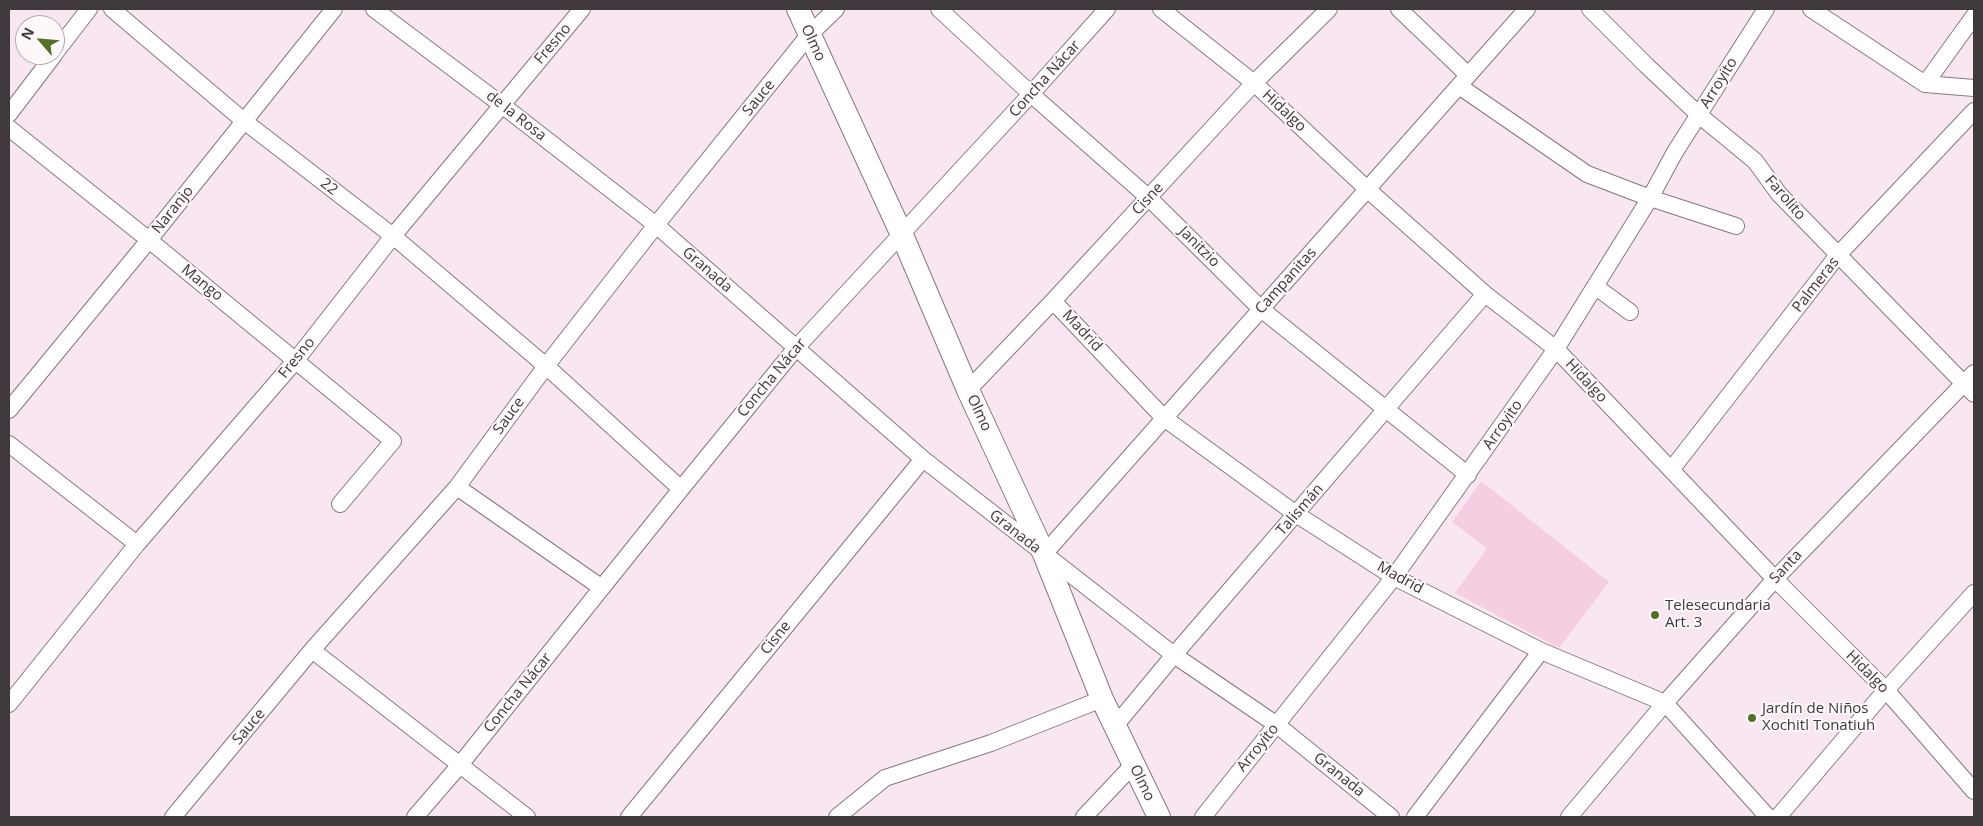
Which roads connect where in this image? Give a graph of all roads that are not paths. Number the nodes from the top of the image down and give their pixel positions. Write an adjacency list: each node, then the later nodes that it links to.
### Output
1 (89, 9): 19 (street)
2 (112, 9): 30 (street, 22)
3 (334, 9): 30 (street, Naranjo)
4 (374, 9): 26 (street, de la Rosa)
5 (582, 9): 26 (street, Fresno)
6 (798, 9): 18 (main road, Olmo)
7 (836, 9): 18 (street, Sauce)
8 (939, 9): 25 (street, Janitzio)
9 (1107, 9): 25 (street, Concha Nácar)
10 (1161, 9): 22 (street, Hidalgo)
11 (1329, 9): 22 (street, Cisne)
12 (1399, 9): 21 (street)
13 (1527, 9): 21 (street, Campanitas)
14 (1590, 9): 29 (street, Farolito)
15 (1766, 9): 29 (street, Arroyito)
16 (1812, 9): 23 (street)
17 (1974, 16): 23 (street)
18 (809, 35): 35 (street, Sauce); 37 (main road, Olmo)
19 (65, 40)
20 (46, 65): 28 (street)
21 (1464, 81): 32 (street, Campanitas); 34 (street)
22 (1254, 83): 32 (street, Hidalgo); 33 (street, Cisne)
23 (1925, 84): 24 (street)
24 (1974, 88)
25 (1031, 94): 33 (street, Janitzio); 37 (street, Concha Nácar)
26 (502, 105): 35 (street, de la Rosa); 38 (street, Fresno)
27 (1974, 110): 40 (street, Palmeras)
28 (9, 114)
29 (1699, 115): 34 (street, Arroyito); 40 (street, Farolito)
30 (244, 121): 38 (street, 22); 39 (street, Naranjo)
31 (9, 128): 39 (street, Mango)
32 (1367, 189): 42 (street, Hidalgo); 44 (street, Campanitas)
33 (1149, 198): 43 (street, Cisne); 44 (street, Janitzio)
34 (1650, 198): 36 (street); 41 (street, Arroyito)
35 (656, 225): 46 (street, Granada); 49 (street, Sauce)
36 (1736, 226)
37 (902, 235): 46 (street, Concha Nácar); 51 (main road, Olmo)
38 (393, 236): 48 (street, Fresno); 49 (street, 22)
39 (149, 240): 48 (street, Mango); 53 (street, Naranjo)
40 (1838, 255): 50 (street, Farolito); 57 (street, Palmeras)
41 (1596, 287): 45 (street); 47 (street, Arroyito)
42 (1485, 294): 47 (street, Hidalgo); 52 (street, Talismán)
43 (1053, 301): 51 (street, Cisne); 54 (street, Madrid)
44 (1261, 309): 52 (street, Janitzio); 54 (street, Campanitas)
45 (1630, 312)
46 (796, 348): 56 (street, Granada); 60 (street, Concha Nácar)
47 (1556, 349): 57 (street, Hidalgo); 58 (street, Arroyito)
48 (296, 360): 61 (street, Mango); 63 (street, Fresno)
49 (546, 366): 59 (street, Sauce); 60 (street, 22)
50 (1971, 383): 66 (street, Santa)
51 (968, 390): 64 (main road, Olmo)
52 (1386, 408): 58 (street, Janitzio); 62 (street, Talismán)
53 (9, 410)
54 (1164, 418): 62 (street, Madrid); 64 (street, Campanitas)
55 (9, 444): 63 (street)
56 (923, 460): 64 (street, Granada); 84 (street, Cisne)
57 (1671, 470): 66 (street, Hidalgo)
58 (1468, 475): 65 (street, Arroyito)
59 (457, 488): 67 (street); 69 (street, Sauce)
60 (681, 489): 67 (street, Concha Nácar)
61 (340, 504)
62 (1296, 514): 65 (street, Madrid); 71 (street, Talismán)
63 (137, 544): 75 (street, Fresno)
64 (1044, 554): 71 (street, Granada); 73 (main road, Olmo)
65 (1394, 577): 70 (street, Madrid); 76 (street, Arroyito)
66 (1775, 579): 72 (street, Hidalgo); 74 (street, Santa)
67 (602, 588): 79 (street, Concha Nácar)
68 (1974, 593): 72 (street)
69 (312, 650): 79 (street); 81 (street, Sauce)
70 (1541, 651): 74 (street, Madrid); 90 (street)
71 (1174, 655): 76 (street, Granada); 77 (street, Talismán)
72 (1886, 690): 80 (street, Hidalgo); 93 (street)
73 (1102, 699): 77 (main road, Olmo); 85 (street)
74 (1665, 703): 91 (street, Santa); 92 (street, Madrid)
75 (9, 704)
76 (1277, 725): 88 (street, Arroyito); 89 (street, Granada)
77 (1115, 726): 78 (main road, Olmo)
78 (1133, 765): 86 (street); 87 (main road, Olmo)
79 (459, 766): 82 (street, Concha Nácar); 83 (street)
80 (1974, 791)
81 (173, 817)
82 (415, 817)
83 (527, 817)
84 (629, 817)
85 (837, 817)
86 (1084, 817)
87 (1159, 817)
88 (1203, 817)
89 (1391, 817)
90 (1415, 817)
91 (1570, 817)
92 (1768, 817)
93 (1778, 817)

